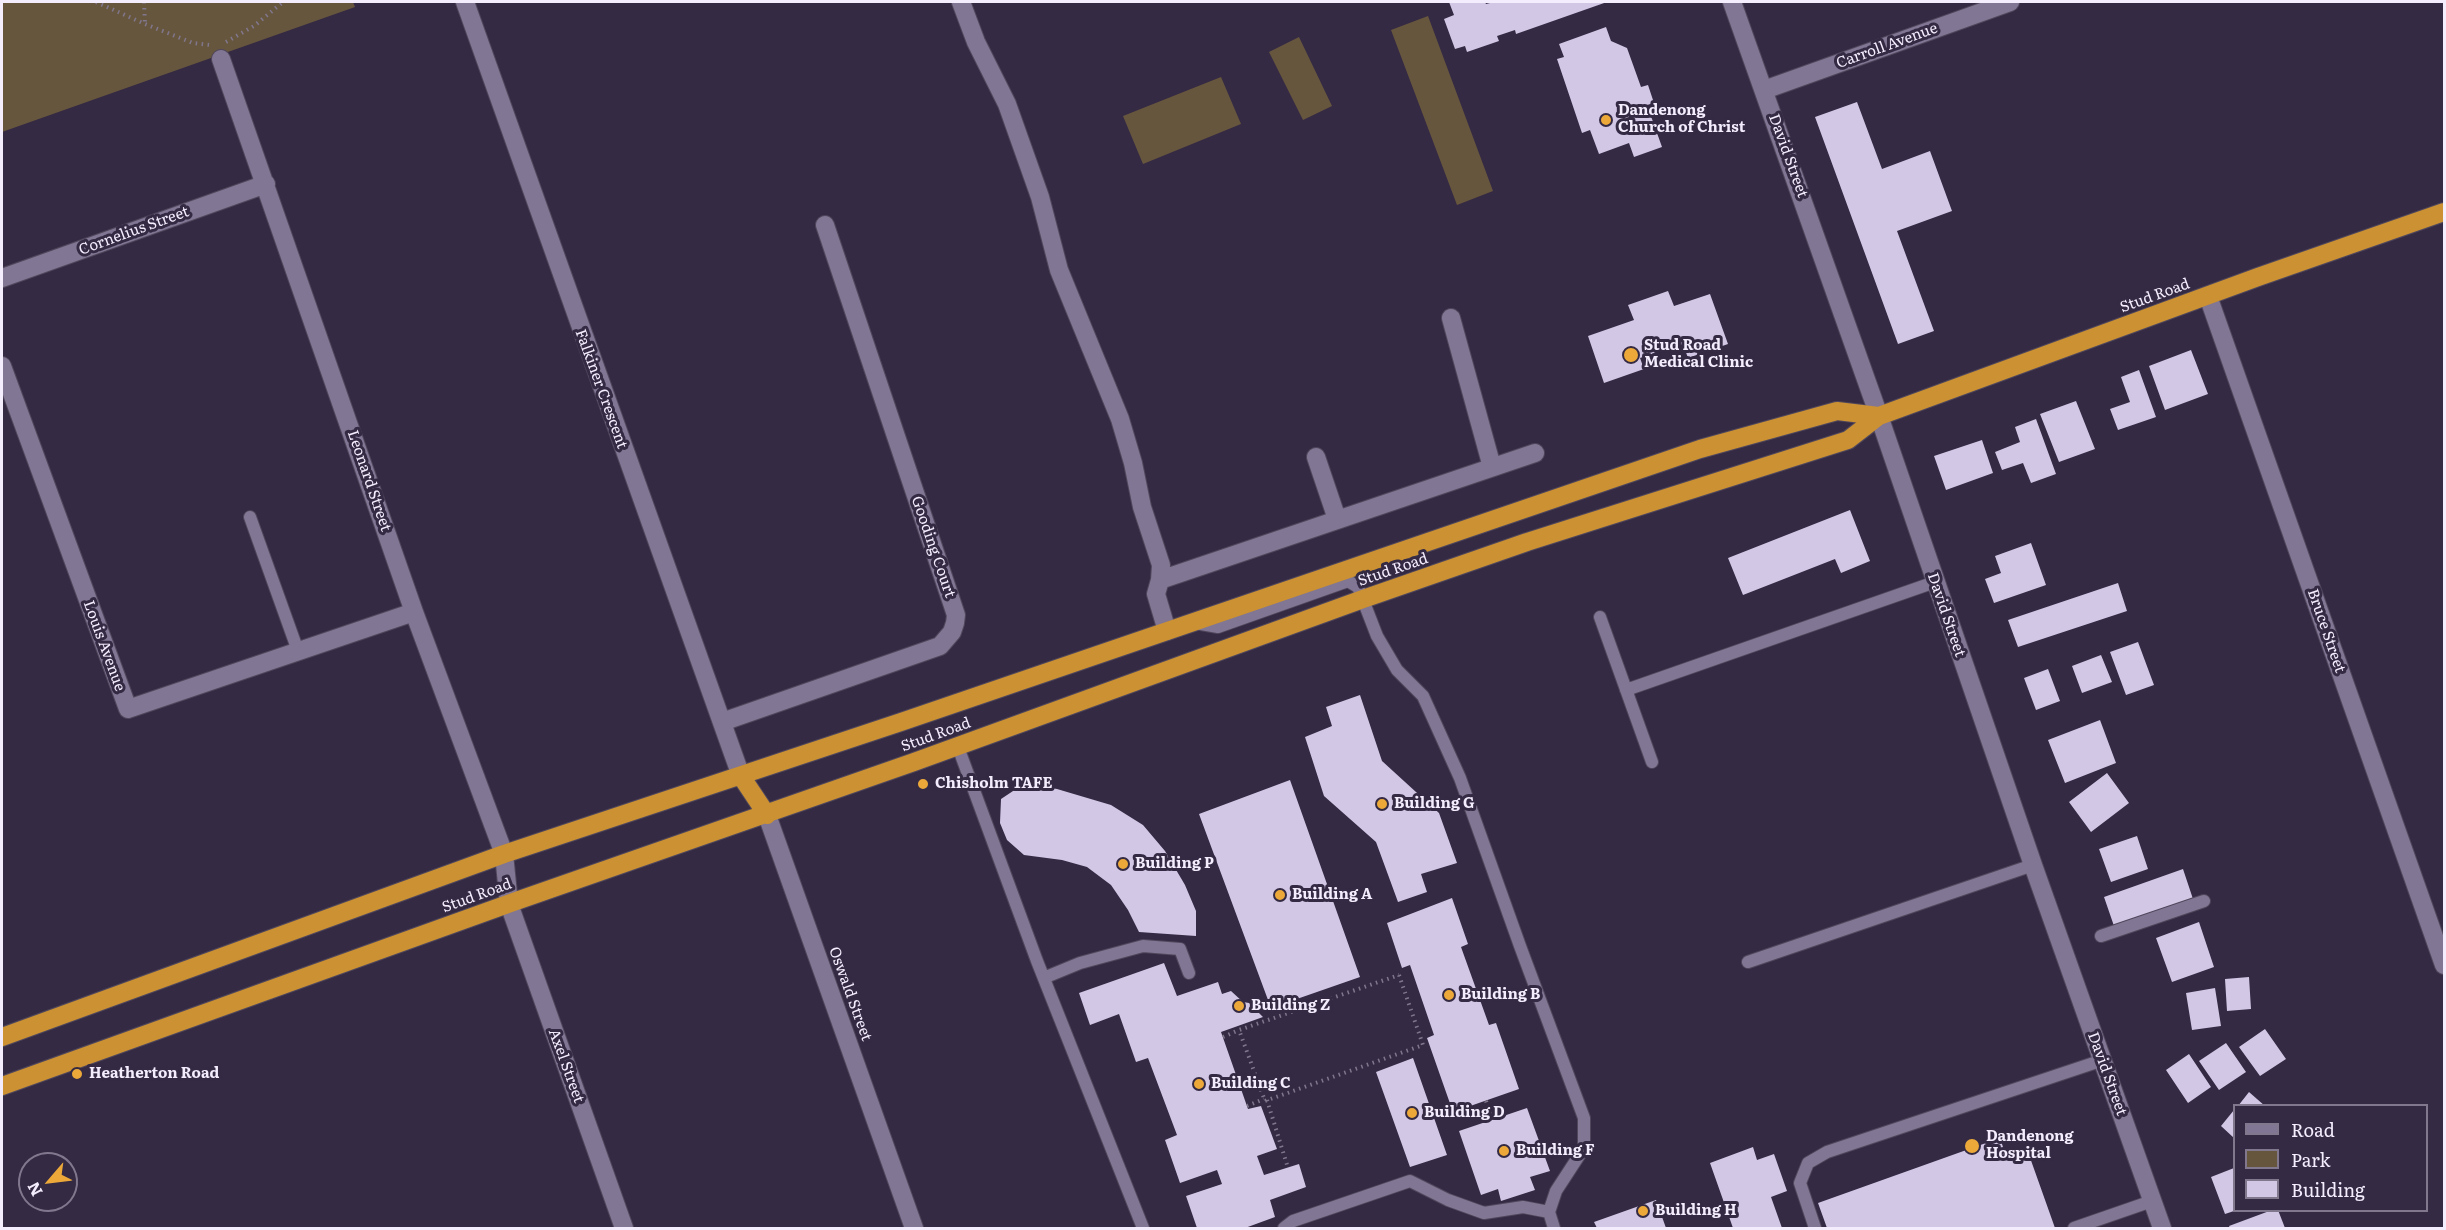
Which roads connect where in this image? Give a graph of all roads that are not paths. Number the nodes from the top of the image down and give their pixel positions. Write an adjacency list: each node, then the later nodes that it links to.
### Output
1 (465, 2): 29 (street, Falkiner Crescent)
2 (961, 2): 20 (street)
3 (1732, 2): 6 (street, David Street)
4 (2010, 2): 6 (street, Carroll Avenue)
5 (221, 59): 7 (street, Leonard Street)
6 (1764, 90): 14 (street, David Street)
7 (266, 184): 10 (street, Cornelius Street); 23 (street, Leonard Street)
8 (2445, 212): 11 (highway, Stud Road)
9 (825, 225): 29 (street, Gooding Court)
10 (2, 278)
11 (2208, 296): 14 (highway, Stud Road); 40 (street, Bruce Street)
12 (1451, 318): 17 (street)
13 (2, 366): 27 (street, Louis Avenue)
14 (1879, 416): 21 (street, David Street); 22 (highway, Stud Road); 25 (highway, Stud Road)
15 (1535, 453): 17 (street)
16 (1316, 457): 19 (street)
17 (1492, 467): 19 (street)
18 (250, 517): 27 (lane)
19 (1337, 519): 20 (street)
20 (1160, 580): 26 (street)
21 (1935, 582): 28 (lane); 35 (street, David Street)
22 (1363, 599): 25 (lane); 30 (highway, Stud Road); 47 (lane)
23 (414, 612): 27 (street, Louis Avenue); 34 (street, Leonard Street)
24 (1600, 617): 28 (lane)
25 (1193, 622): 26 (highway, Stud Road)
26 (1167, 631): 32 (highway, Stud Road)
27 (298, 651)
28 (1626, 690): 31 (lane)
29 (722, 722): 32 (street, Falkiner Crescent)
30 (958, 747): 33 (highway, Stud Road); 42 (lane)
31 (1652, 762)
32 (741, 776): 33 (highway, Oswald Street); 34 (highway, Stud Road)
33 (767, 814): 37 (highway, Stud Road); 49 (street, Oswald Street)
34 (504, 855): 37 (street, Leonard Street); 43 (highway, Stud Road)
35 (2033, 865): 39 (lane); 44 (street, David Street)
36 (2204, 901): 38 (lane)
37 (509, 904): 45 (highway, Stud Road); 48 (street, Axel Street)
38 (2101, 936)
39 (1748, 962)
40 (2445, 965)
41 (1189, 973): 42 (lane)
42 (1046, 977): 50 (lane)
43 (2, 1037)
44 (2103, 1060): 46 (street, David Street); 53 (lane)
45 (2, 1086)
46 (2152, 1201): 54 (lane); 55 (street, David Street)
47 (1549, 1212): 51 (lane); 52 (lane)
48 (624, 1228)
49 (914, 1228)
50 (1143, 1228)
51 (1284, 1228)
52 (1554, 1228)
53 (1815, 1228)
54 (2074, 1228)
55 (2162, 1228)

